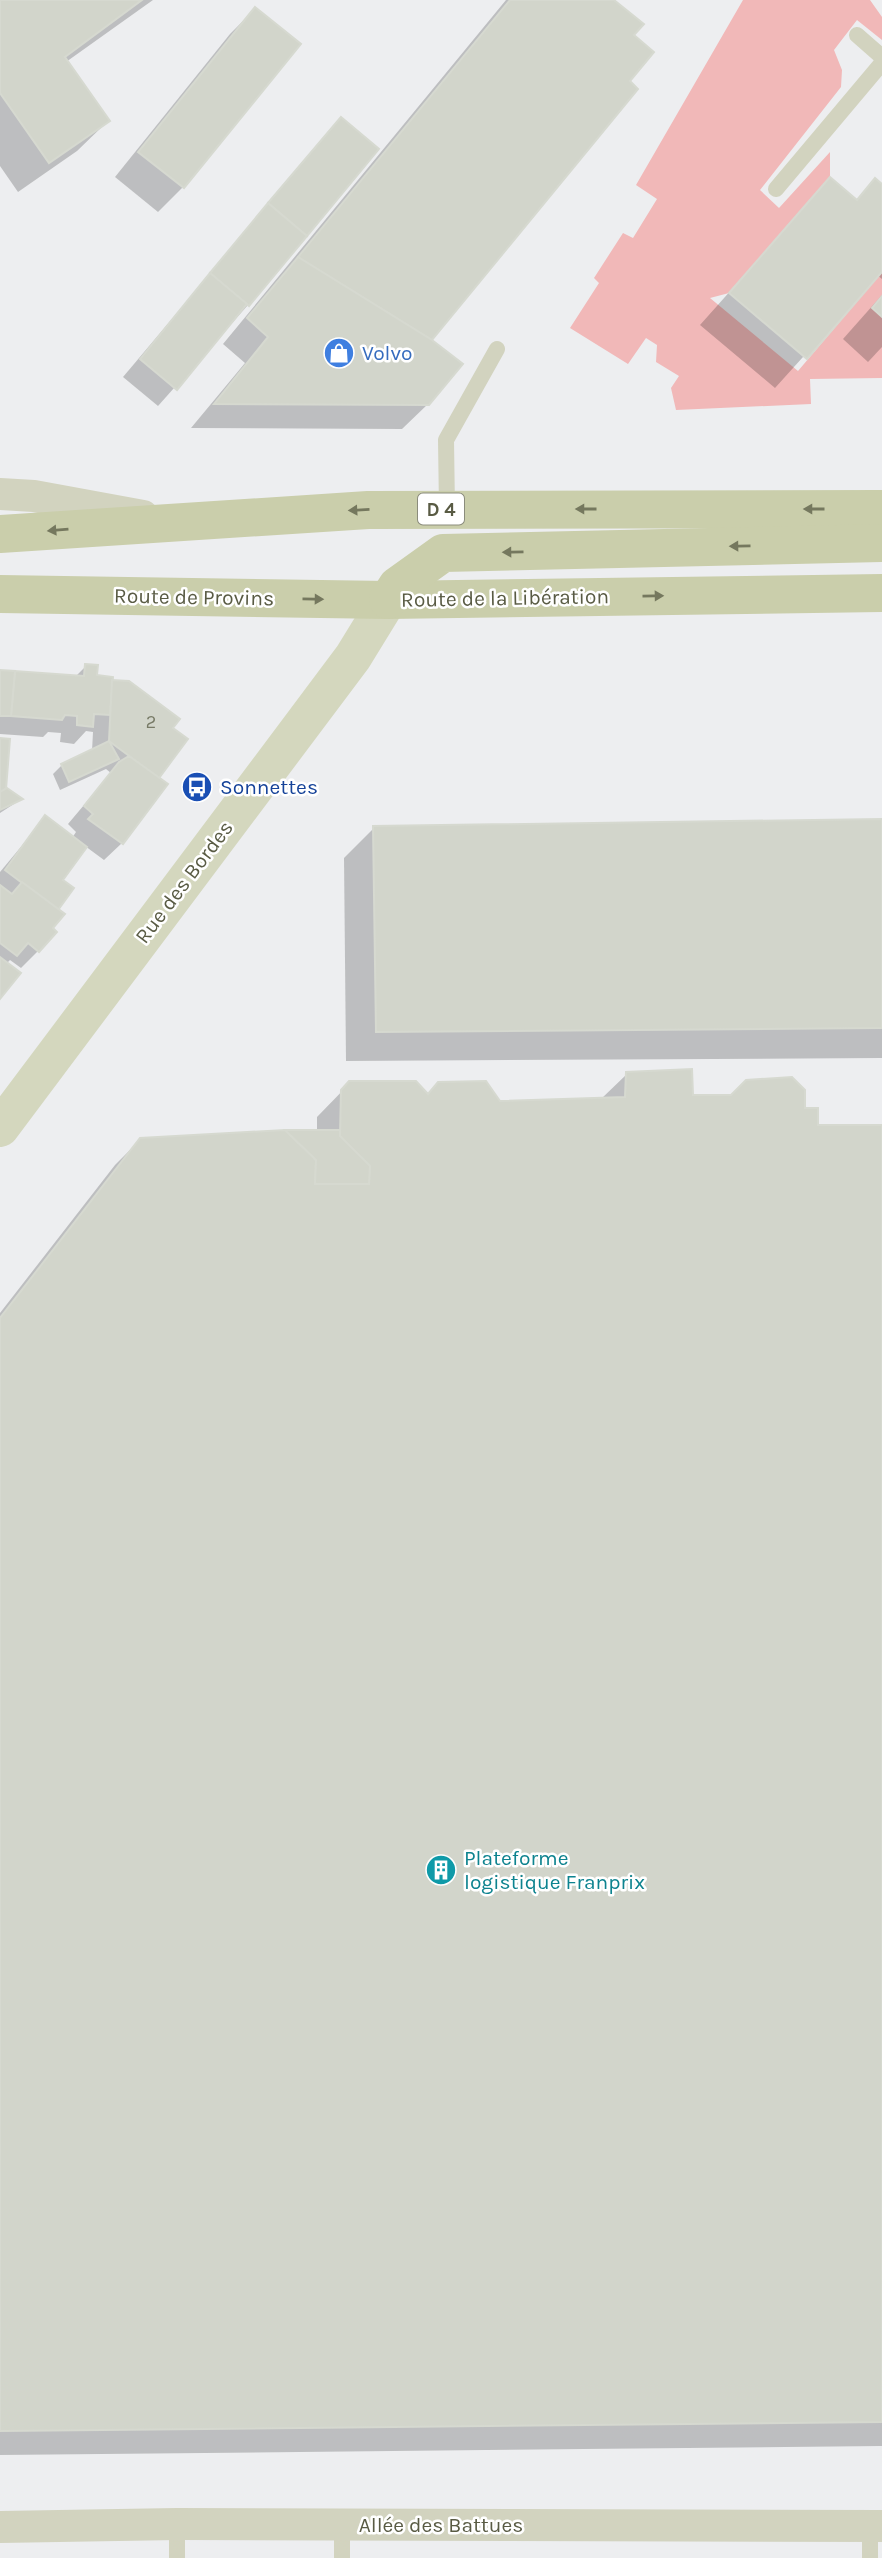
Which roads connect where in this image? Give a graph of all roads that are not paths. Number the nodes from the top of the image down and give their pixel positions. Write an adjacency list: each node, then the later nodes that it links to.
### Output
1 (857, 35): 2 (lane)
2 (882, 57)
3 (882, 64): 4 (lane)
4 (776, 189)
5 (498, 349): 7 (lane)
6 (0, 494): 9 (street)
7 (447, 509): 8 (main road, D 4, one-way to 7); 9 (main road, D 4, one-way to 9)
8 (882, 509)
9 (172, 521): 10 (main road, D 4, one-way to 10)
10 (0, 534)
11 (882, 543): 14 (main road, Route de la Libération, one-way to 14)
12 (882, 593): 14 (main road, Route de la Libération, one-way to 12)
13 (0, 594): 14 (main road, Route de Provins, one-way to 14)
14 (388, 600): 15 (street, Rue des Bordes)
15 (0, 1128)
16 (177, 2524): 17 (street, Allée des Battues); 19 (street, Allée des Battues); 20 (lane)
17 (342, 2524): 18 (street, Allée des Battues); 21 (lane)
18 (876, 2526): 22 (lane)
19 (0, 2527)
20 (177, 2558)
21 (342, 2558)
22 (870, 2558)

